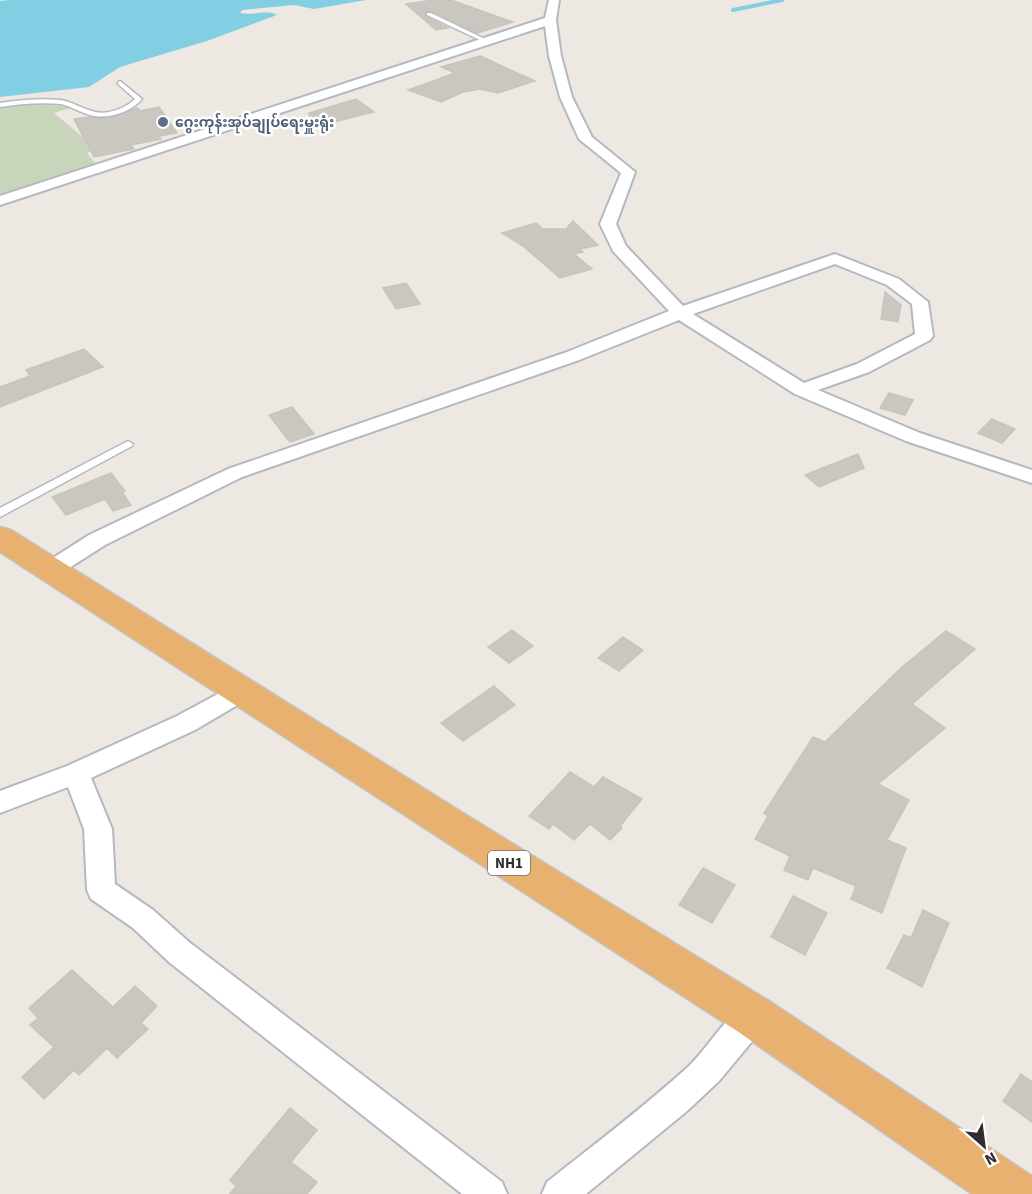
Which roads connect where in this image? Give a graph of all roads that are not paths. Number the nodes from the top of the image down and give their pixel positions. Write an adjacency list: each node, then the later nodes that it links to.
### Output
1 (554, 0): 3 (street)
2 (429, 14): 4 (lane)
3 (550, 20): 4 (street); 8 (street)
4 (488, 42): 7 (street)
5 (120, 83): 6 (lane)
6 (0, 105)
7 (0, 201)
8 (680, 313): 9 (street); 9 (street); 14 (street)
9 (802, 390): 11 (street)
10 (128, 444): 12 (lane)
11 (1032, 477)
12 (0, 513)
13 (0, 537): 14 (highway, NH1)
14 (50, 570): 15 (highway, NH1)
15 (242, 690): 16 (street); 18 (highway, NH1)
16 (76, 772): 17 (street); 19 (street)
17 (0, 802)
18 (753, 1016): 20 (street); 21 (highway, NH1)
19 (490, 1194)
20 (559, 1194)
21 (1015, 1194)

